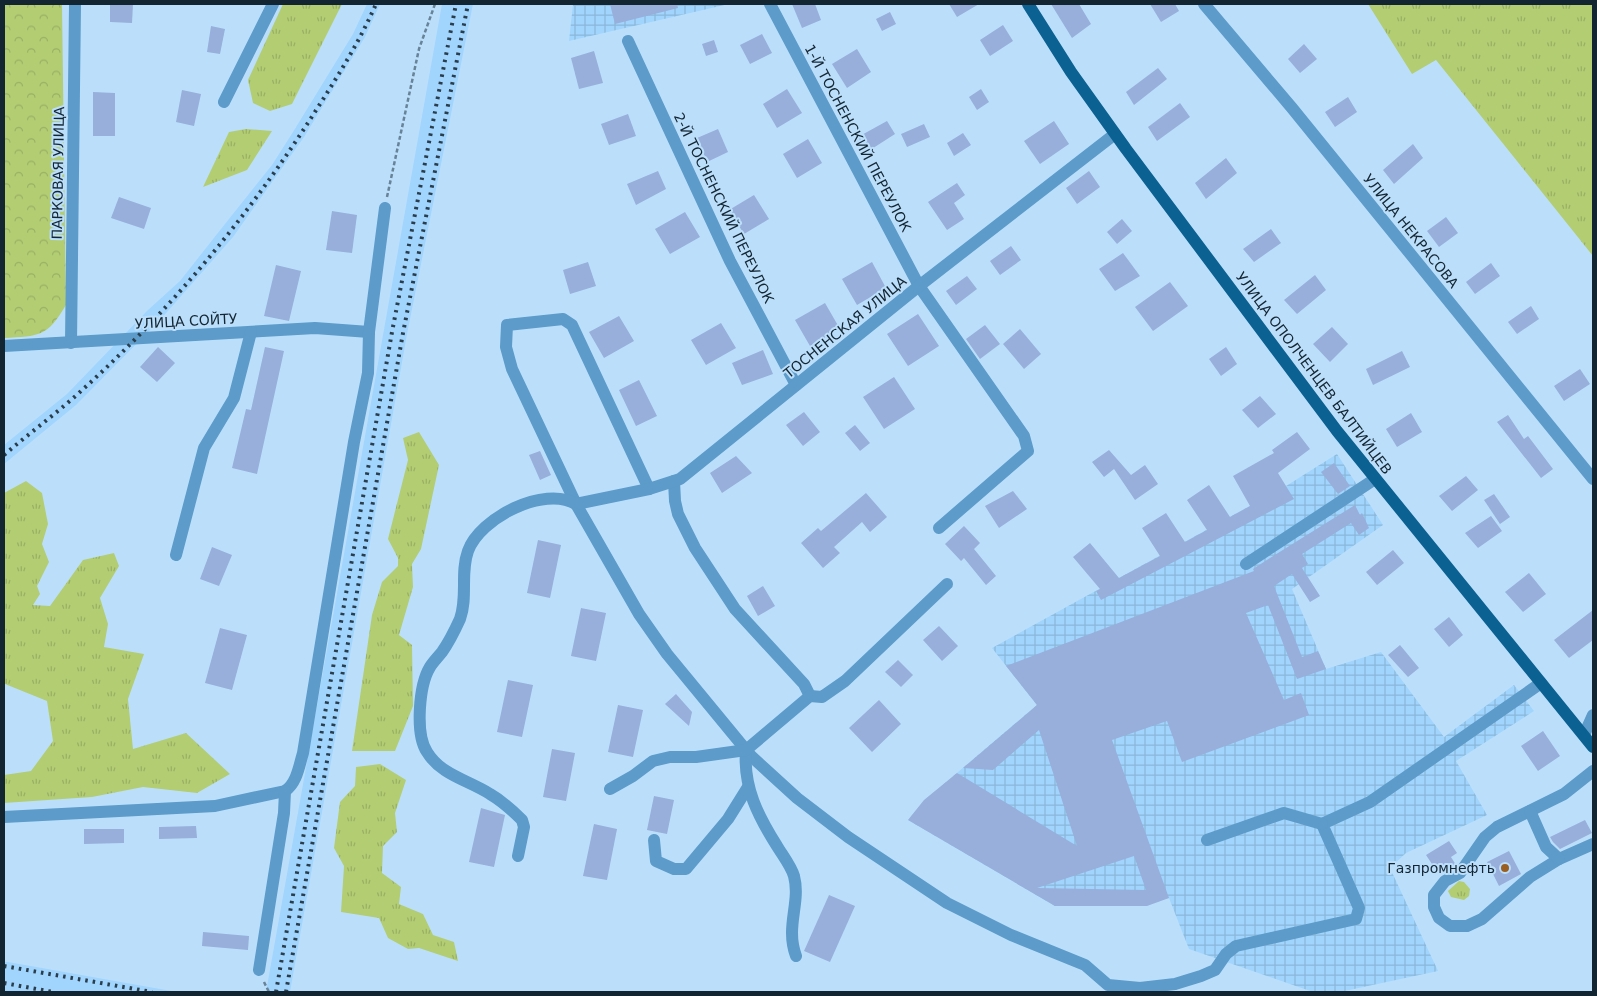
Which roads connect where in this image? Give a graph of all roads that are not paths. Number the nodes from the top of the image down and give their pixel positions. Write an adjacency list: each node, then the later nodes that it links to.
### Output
1 (75, 4): 13 (street, ПАРКОВАЯ УЛИЦА)
2 (273, 4): 7 (street)
3 (770, 4): 10 (street, 1-Й ТОСНЕНСКИЙ ПЕРЕУЛОК)
4 (1204, 4): 17 (street, УЛИЦА НЕКРАСОВА)
5 (1033, 6): 8 (main road, УЛИЦА ОПОЛЧЕНЦЕВ БАЛТИЙЦЕВ)
6 (628, 41): 15 (street, 2-Й ТОСНЕНСКИЙ ПЕРЕУЛОК)
7 (224, 102)
8 (1115, 134): 10 (street, ТОСНЕНСКАЯ УЛИЦА); 16 (main road, УЛИЦА ОПОЛЧЕНЦЕВ БАЛТИЙЦЕВ)
9 (385, 208): 12 (street)
10 (919, 286): 15 (street, ТОСНЕНСКАЯ УЛИЦА); 21 (street, 1-Й ТОСНЕНСКИЙ ПЕРЕУЛОК)
11 (251, 332): 12 (street, УЛИЦА СОЙТУ); 13 (street, УЛИЦА СОЙТУ); 22 (street)
12 (369, 332): 34 (street)
13 (71, 343): 14 (street, УЛИЦА СОЙТУ)
14 (4, 346)
15 (796, 386): 18 (street, ТОСНЕНСКАЯ УЛИЦА)
16 (1375, 479): 23 (street); 25 (main road, УЛИЦА ОПОЛЧЕНЦЕВ БАЛТИЙЦЕВ)
17 (1593, 480)
18 (674, 481): 19 (street, ТОСНЕНСКАЯ УЛИЦА); 26 (street)
19 (649, 489): 20 (street, ТОСНЕНСКАЯ УЛИЦА); 20 (street)
20 (576, 504): 30 (street); 41 (street)
21 (939, 528)
22 (176, 555)
23 (1246, 564)
24 (947, 584): 26 (street)
25 (1541, 683): 28 (main road, УЛИЦА ОПОЛЧЕНЦЕВ БАЛТИЙЦЕВ); 37 (street)
26 (810, 696): 30 (street)
27 (1593, 715): 28 (street)
28 (1584, 735): 29 (main road, УЛИЦА ОПОЛЧЕНЦЕВ БАЛТИЙЦЕВ)
29 (1593, 747)
30 (746, 750): 32 (street); 33 (street); 37 (street)
31 (1593, 771): 35 (street)
32 (748, 787): 38 (street); 43 (street)
33 (610, 789)
34 (284, 791): 36 (street); 44 (street)
35 (1530, 811): 42 (street); 42 (street)
36 (4, 816)
37 (1322, 824): 39 (street)
38 (654, 840)
39 (1207, 840)
40 (1593, 844): 42 (street)
41 (518, 856)
42 (1559, 859)
43 (796, 956)
44 (259, 970)

